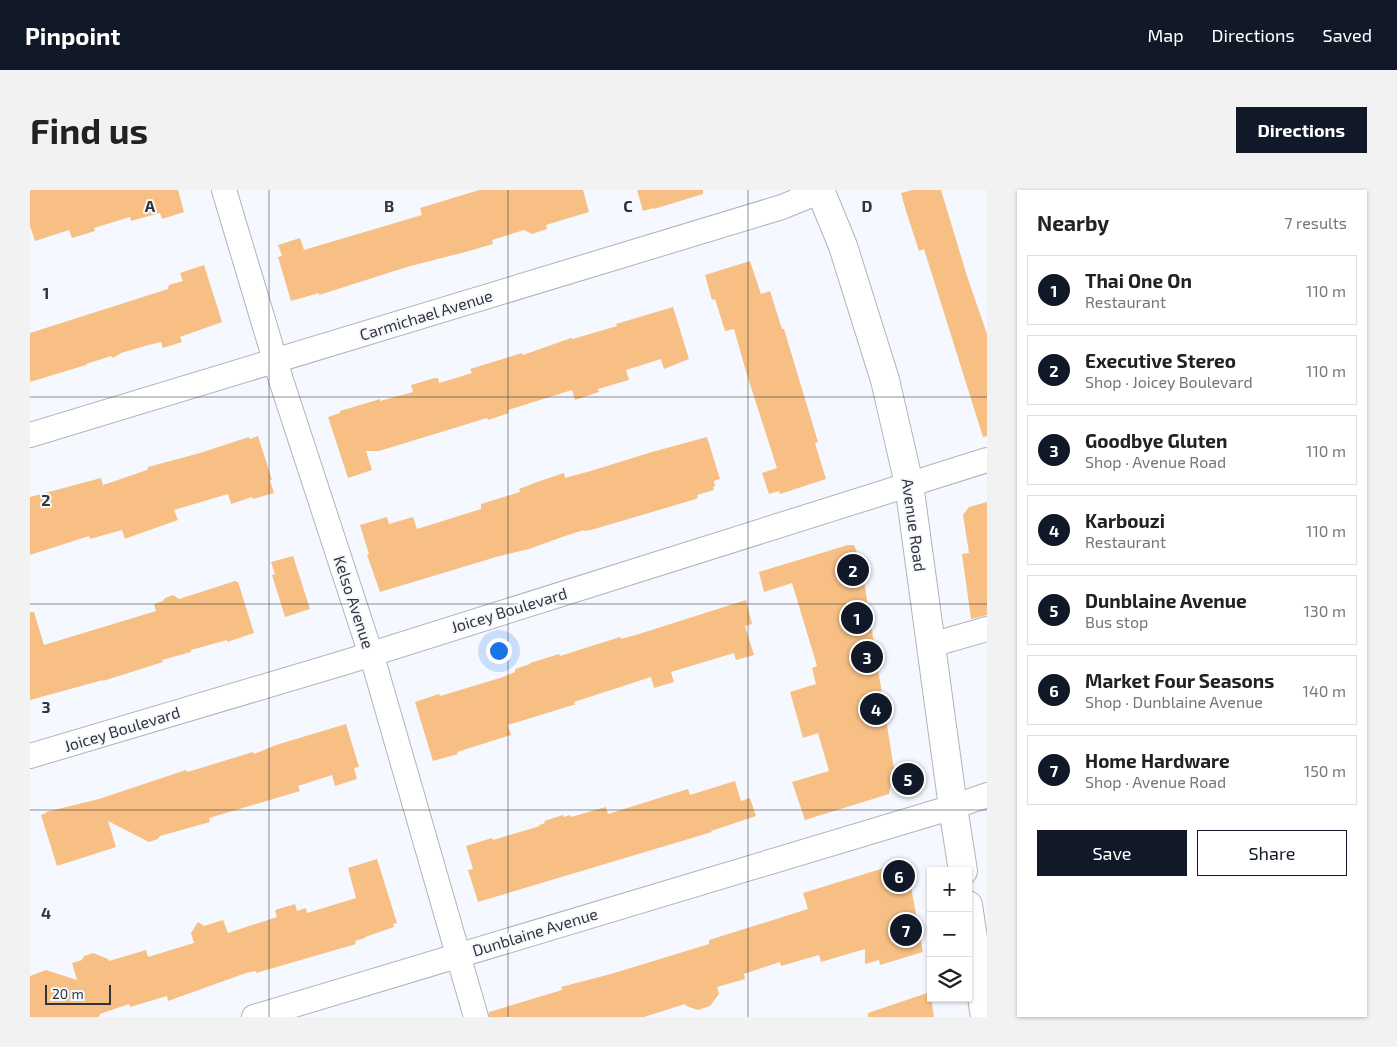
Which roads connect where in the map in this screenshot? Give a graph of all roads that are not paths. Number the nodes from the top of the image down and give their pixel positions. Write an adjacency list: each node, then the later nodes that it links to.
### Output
1 (224, 190): 3 (street, Kelso Avenue)
2 (821, 191): 3 (street, Carmichael Avenue); 6 (main road, Avenue Road)
3 (276, 360): 4 (street, Carmichael Avenue); 9 (street, Kelso Avenue)
4 (30, 435)
5 (987, 460): 6 (street, Joicey Boulevard)
6 (909, 484): 8 (main road, Avenue Road); 9 (street, Joicey Boulevard)
7 (987, 629): 8 (street)
8 (932, 645): 12 (main road, Avenue Road)
9 (371, 654): 10 (street, Joicey Boulevard); 15 (street, Kelso Avenue)
10 (30, 756)
11 (987, 795): 12 (street, Dunblaine Avenue)
12 (953, 807): 13 (main road, Avenue Road); 15 (street, Dunblaine Avenue)
13 (962, 867)
14 (969, 912): 18 (main road)
15 (458, 955): 16 (street, Dunblaine Avenue); 17 (street, Kelso Avenue)
16 (254, 1017)
17 (476, 1017)
18 (986, 1017)

